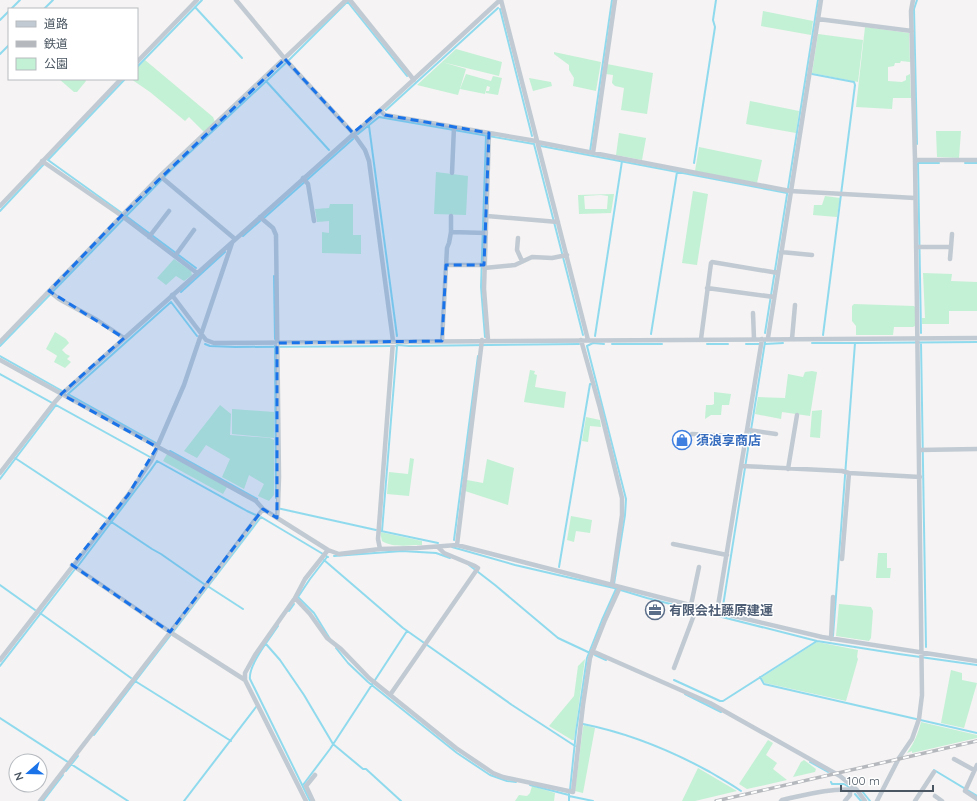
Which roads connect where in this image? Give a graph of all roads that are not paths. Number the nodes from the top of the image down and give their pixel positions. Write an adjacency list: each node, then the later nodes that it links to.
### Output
1 (197, 0): 11 (street)
2 (236, 0): 10 (street)
3 (348, 0): 10 (street); 13 (street)
4 (500, 0): 13 (street); 18 (street)
5 (615, 0): 19 (street)
6 (821, 0): 8 (street)
7 (913, 0): 9 (street)
8 (818, 19): 9 (street); 26 (street)
9 (912, 31): 20 (street)
10 (286, 60): 16 (street); 24 (street)
11 (138, 61)
12 (120, 80): 22 (street)
13 (414, 80): 14 (street)
14 (380, 110): 15 (street); 16 (street)
15 (454, 127): 17 (street); 23 (street)
16 (353, 134): 25 (street); 74 (street)
17 (489, 135): 18 (street); 32 (street)
18 (537, 142): 19 (street); 35 (street)
19 (591, 153): 26 (street)
20 (915, 160): 21 (street); 27 (street)
21 (977, 160)
22 (44, 163): 28 (street); 30 (street)
23 (452, 173)
24 (162, 177): 30 (street); 42 (street)
25 (303, 178): 33 (street); 34 (street)
26 (789, 191): 27 (street); 45 (street)
27 (915, 198): 43 (street)
28 (0, 206)
29 (169, 210): 40 (street)
30 (123, 216): 40 (street); 56 (street)
31 (451, 216): 37 (street)
32 (487, 216): 35 (street); 38 (street)
33 (260, 217): 42 (street); 77 (street)
34 (314, 221)
35 (555, 222): 48 (street)
36 (194, 230): 47 (street)
37 (451, 232): 38 (street); 51 (street)
38 (484, 233): 52 (street)
39 (952, 234): 44 (street)
40 (149, 237): 47 (street)
41 (518, 238): 50 (street)
42 (234, 240): 53 (street); 61 (street)
43 (916, 247): 44 (street); 72 (street)
44 (951, 247): 49 (street)
45 (781, 252): 46 (street); 54 (street)
46 (812, 254)
47 (175, 256): 53 (street)
48 (564, 256): 50 (street); 70 (street)
49 (950, 259)
50 (522, 261): 52 (street)
51 (446, 266): 52 (street); 71 (street)
52 (483, 266): 68 (street)
53 (197, 273): 57 (street)
54 (778, 273): 55 (street); 58 (street)
55 (707, 288): 58 (street); 66 (street)
56 (49, 291): 62 (street); 73 (street)
57 (172, 295): 61 (street); 62 (street)
58 (774, 297): 63 (street)
59 (795, 305): 64 (street)
60 (753, 314): 67 (street)
61 (201, 334): 77 (street); 85 (street)
62 (124, 338): 79 (street)
63 (768, 338): 64 (street); 75 (street)
64 (792, 338): 72 (street)
65 (977, 338): 72 (street)
66 (701, 339): 67 (street); 70 (street)
67 (754, 339): 75 (street)
68 (488, 340): 69 (street); 76 (street)
69 (581, 340): 70 (street); 104 (street)
70 (588, 340)
71 (442, 341): 74 (street); 76 (street)
72 (917, 341): 87 (street)
73 (0, 342)
74 (393, 342): 77 (street); 98 (street)
75 (762, 342): 81 (street)
76 (482, 343): 96 (street)
77 (277, 346): 94 (street)
78 (0, 360): 79 (street)
79 (63, 392): 85 (street); 91 (street)
80 (797, 415): 89 (street)
81 (748, 430): 83 (street); 84 (street)
82 (692, 434): 84 (street)
83 (776, 434)
84 (747, 437): 88 (street)
85 (157, 447): 93 (street); 102 (street)
86 (977, 449): 87 (street)
87 (922, 450): 92 (street)
88 (744, 466): 89 (street); 100 (street)
89 (788, 468): 90 (street)
90 (846, 472): 92 (street); 101 (street)
91 (0, 473)
92 (920, 477): 113 (street)
93 (263, 509): 94 (street); 110 (street)
94 (277, 518): 99 (street)
95 (674, 544): 100 (street)
96 (457, 545): 97 (street); 104 (street)
97 (438, 547): 98 (street); 118 (street)
98 (380, 549): 99 (street)
99 (326, 554): 106 (street)
100 (727, 554): 109 (street)
101 (842, 559)
102 (72, 566): 110 (street); 114 (street)
103 (699, 567): 107 (street)
104 (617, 587): 107 (street); 112 (street)
105 (833, 597): 111 (street)
106 (295, 598): 117 (street); 118 (street)
107 (691, 605): 108 (street)
108 (697, 607): 109 (street); 116 (street)
109 (717, 612): 111 (street)
110 (171, 633): 117 (street); 129 (street)
111 (831, 639): 113 (street)
112 (592, 651): 118 (street); 126 (street)
113 (922, 656): 115 (street); 135 (street)
114 (0, 660)
115 (977, 661)
116 (674, 668)
117 (245, 680): 124 (street)
118 (390, 695)
119 (954, 759): 121 (street)
120 (977, 765): 121 (street)
121 (974, 770): 128 (street)
122 (934, 772): 136 (street)
123 (315, 775): 124 (street)
124 (304, 789): 130 (street); 131 (street)
125 (850, 790): 126 (street); 132 (street); 133 (street)
126 (857, 790): 134 (street)
127 (935, 796): 137 (street)
128 (977, 799)
129 (40, 801)
130 (306, 801)
131 (313, 801)
132 (781, 801)
133 (845, 801)
134 (865, 801)
135 (877, 801)
136 (915, 801)
137 (942, 801)

